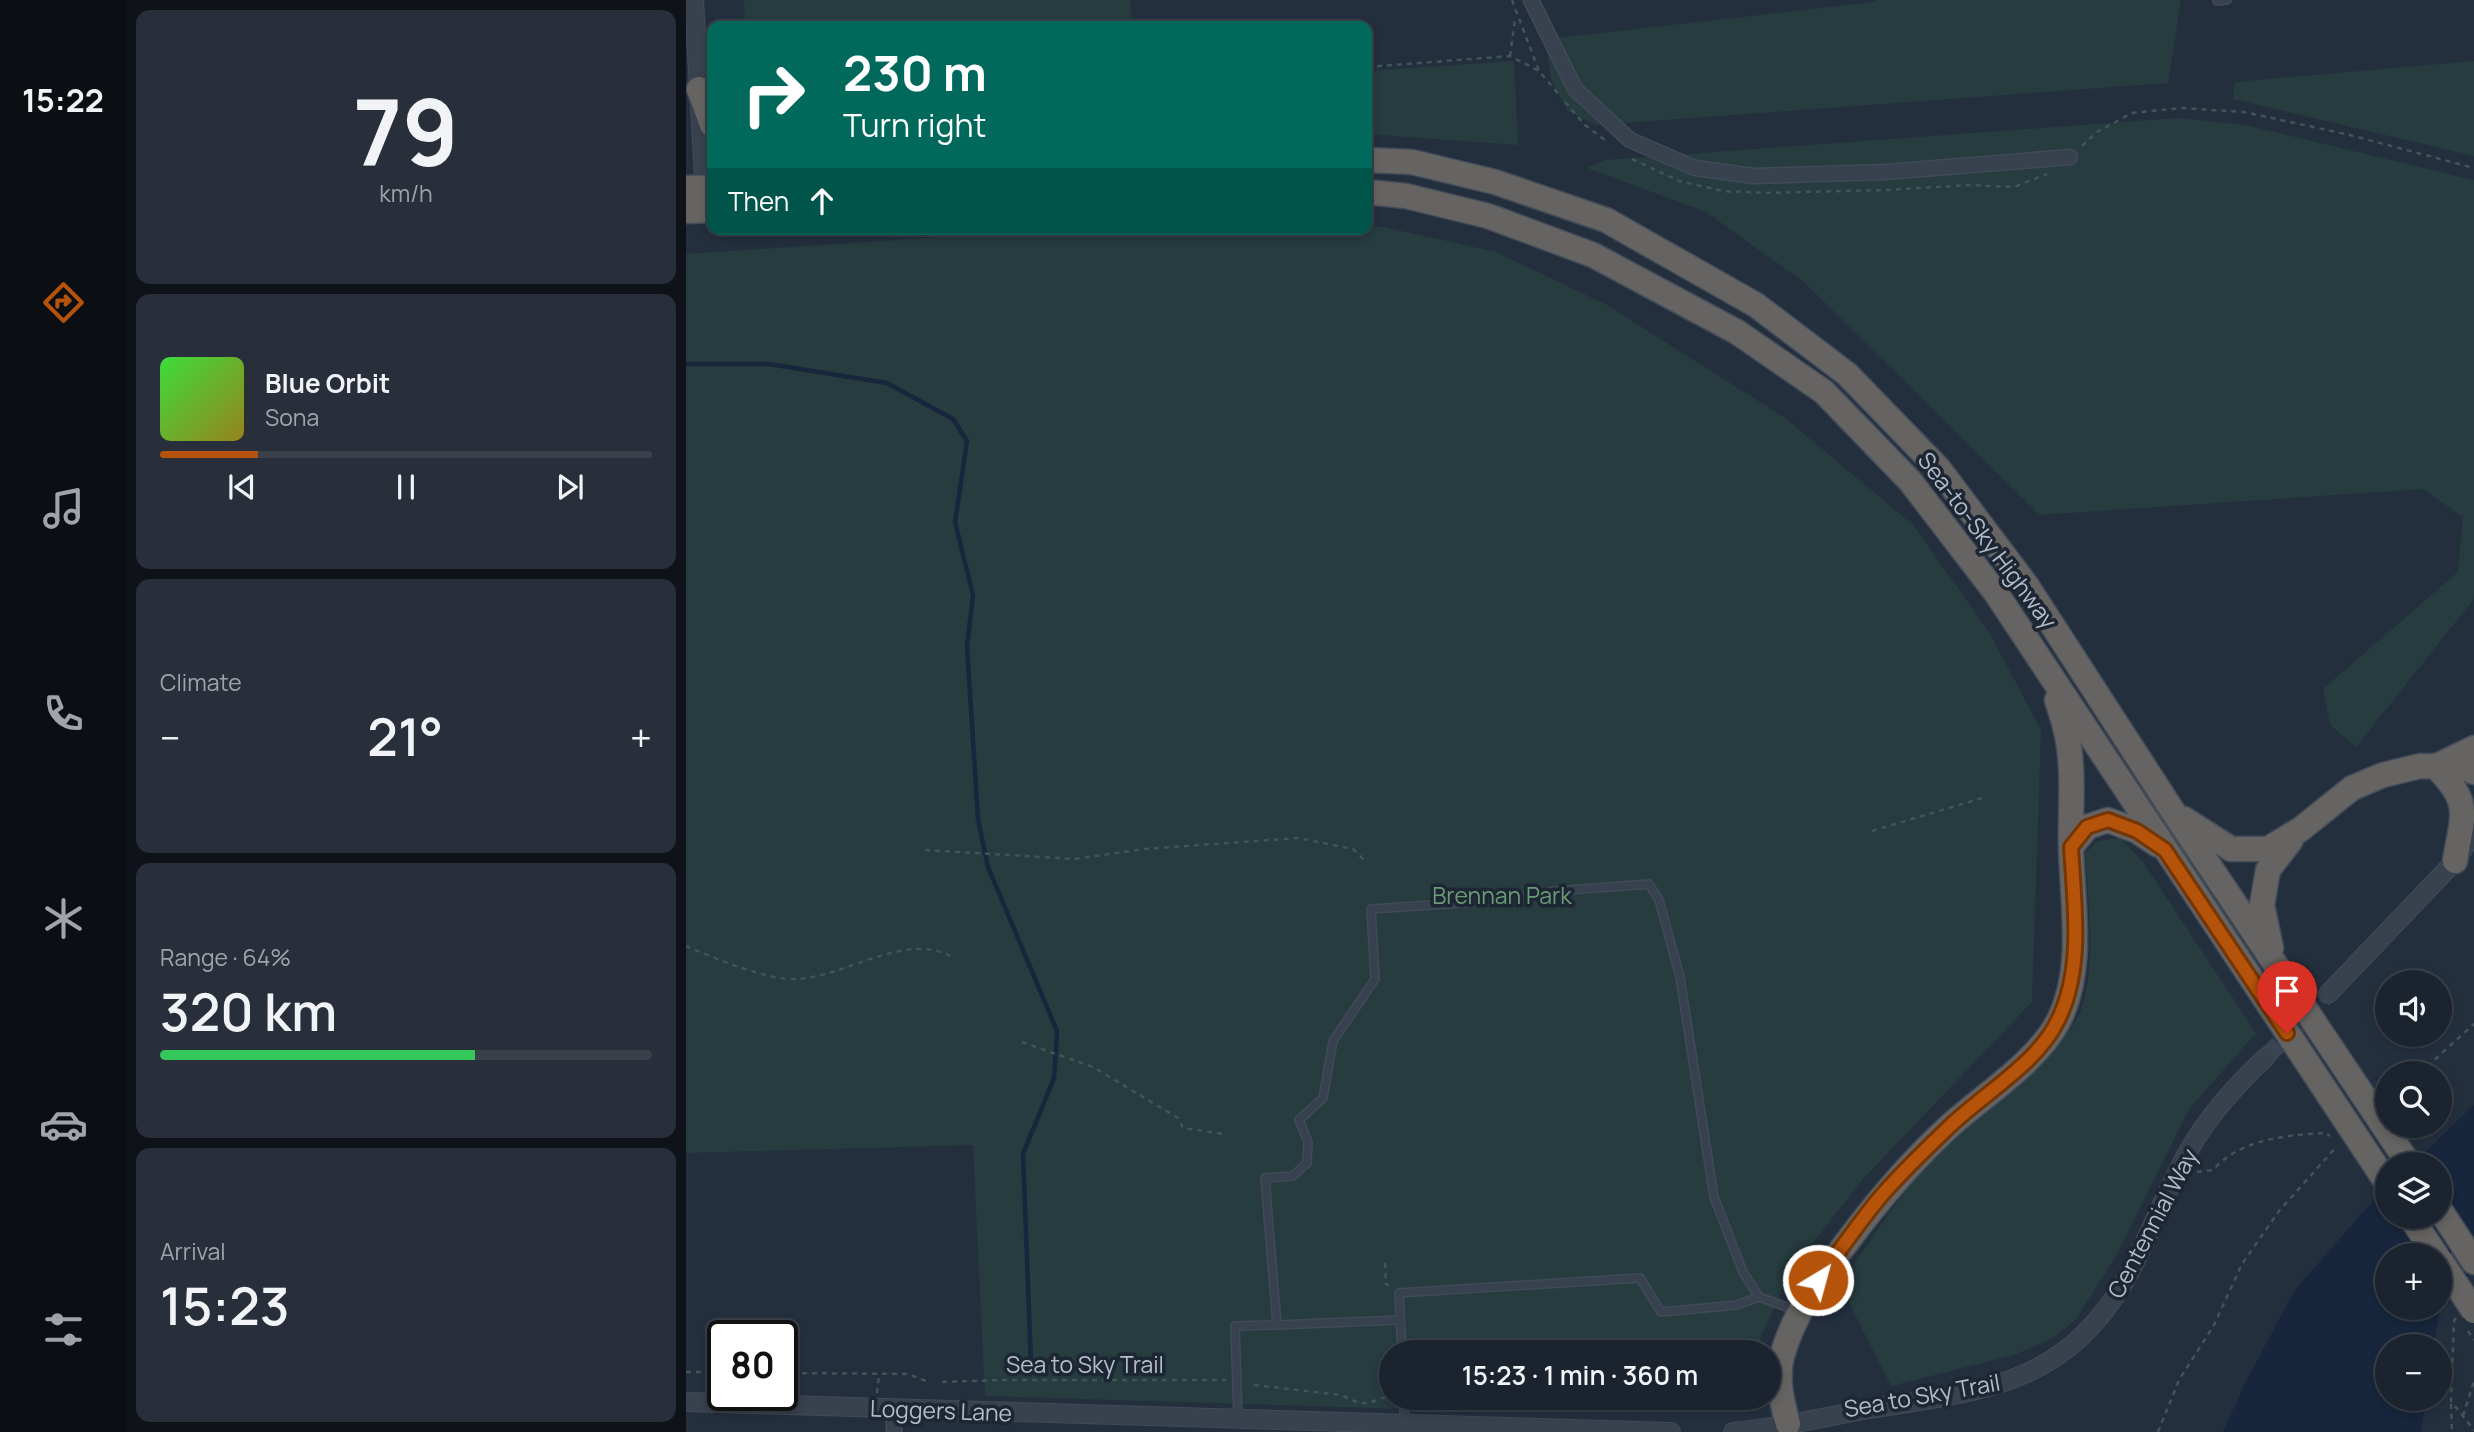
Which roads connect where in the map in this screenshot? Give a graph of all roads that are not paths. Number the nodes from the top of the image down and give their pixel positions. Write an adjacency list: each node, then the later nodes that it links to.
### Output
1 (694, 0): 5 (street)
2 (1531, 0): 7 (street)
3 (2227, 0): 4 (lane)
4 (2217, 1)
5 (699, 89): 6 (highway); 10 (street)
6 (707, 111)
7 (2070, 157)
8 (1372, 160): 15 (highway, Sea-to-Sky Highway)
9 (1372, 193): 11 (highway, Sea-to-Sky Highway)
10 (701, 199)
11 (2049, 676): 18 (highway); 19 (highway, Sea-to-Sky Highway)
12 (2474, 748): 13 (highway)
13 (2435, 766): 14 (highway); 16 (highway); 20 (highway)
14 (2474, 772)
15 (2174, 813): 16 (highway); 21 (highway, Sea-to-Sky Highway)
16 (2301, 829): 21 (highway)
17 (2474, 834): 20 (street)
18 (2071, 847): 19 (highway); 30 (highway)
19 (2165, 850): 25 (highway, Sea-to-Sky Highway)
20 (2455, 861): 22 (street)
21 (2274, 962): 24 (highway, Sea-to-Sky Highway)
22 (2328, 995)
23 (2266, 1057): 41 (street, Centennial Way)
24 (2401, 1152)
25 (2375, 1170)
26 (2452, 1228): 27 (highway)
27 (2474, 1262)
28 (2452, 1281): 31 (highway, bridge)
29 (1759, 1297): 30 (lane); 32 (lane); 33 (lane)
30 (1799, 1311): 41 (highway)
31 (2469, 1311)
32 (1401, 1320): 33 (lane); 34 (lane)
33 (1277, 1325): 38 (lane)
34 (1402, 1340)
35 (686, 1402): 36 (street, Loggers Lane)
36 (894, 1408): 38 (street, Loggers Lane); 43 (street)
37 (1404, 1410): 39 (lane)
38 (1238, 1419): 40 (street, Loggers Lane)
39 (1405, 1424): 40 (street, Loggers Lane); 42 (street, Loggers Lane)
40 (1305, 1426)
41 (1788, 1428): 45 (street)
42 (1478, 1429): 44 (street, Loggers Lane)
43 (894, 1432)
44 (1671, 1432)
45 (1733, 1432)

